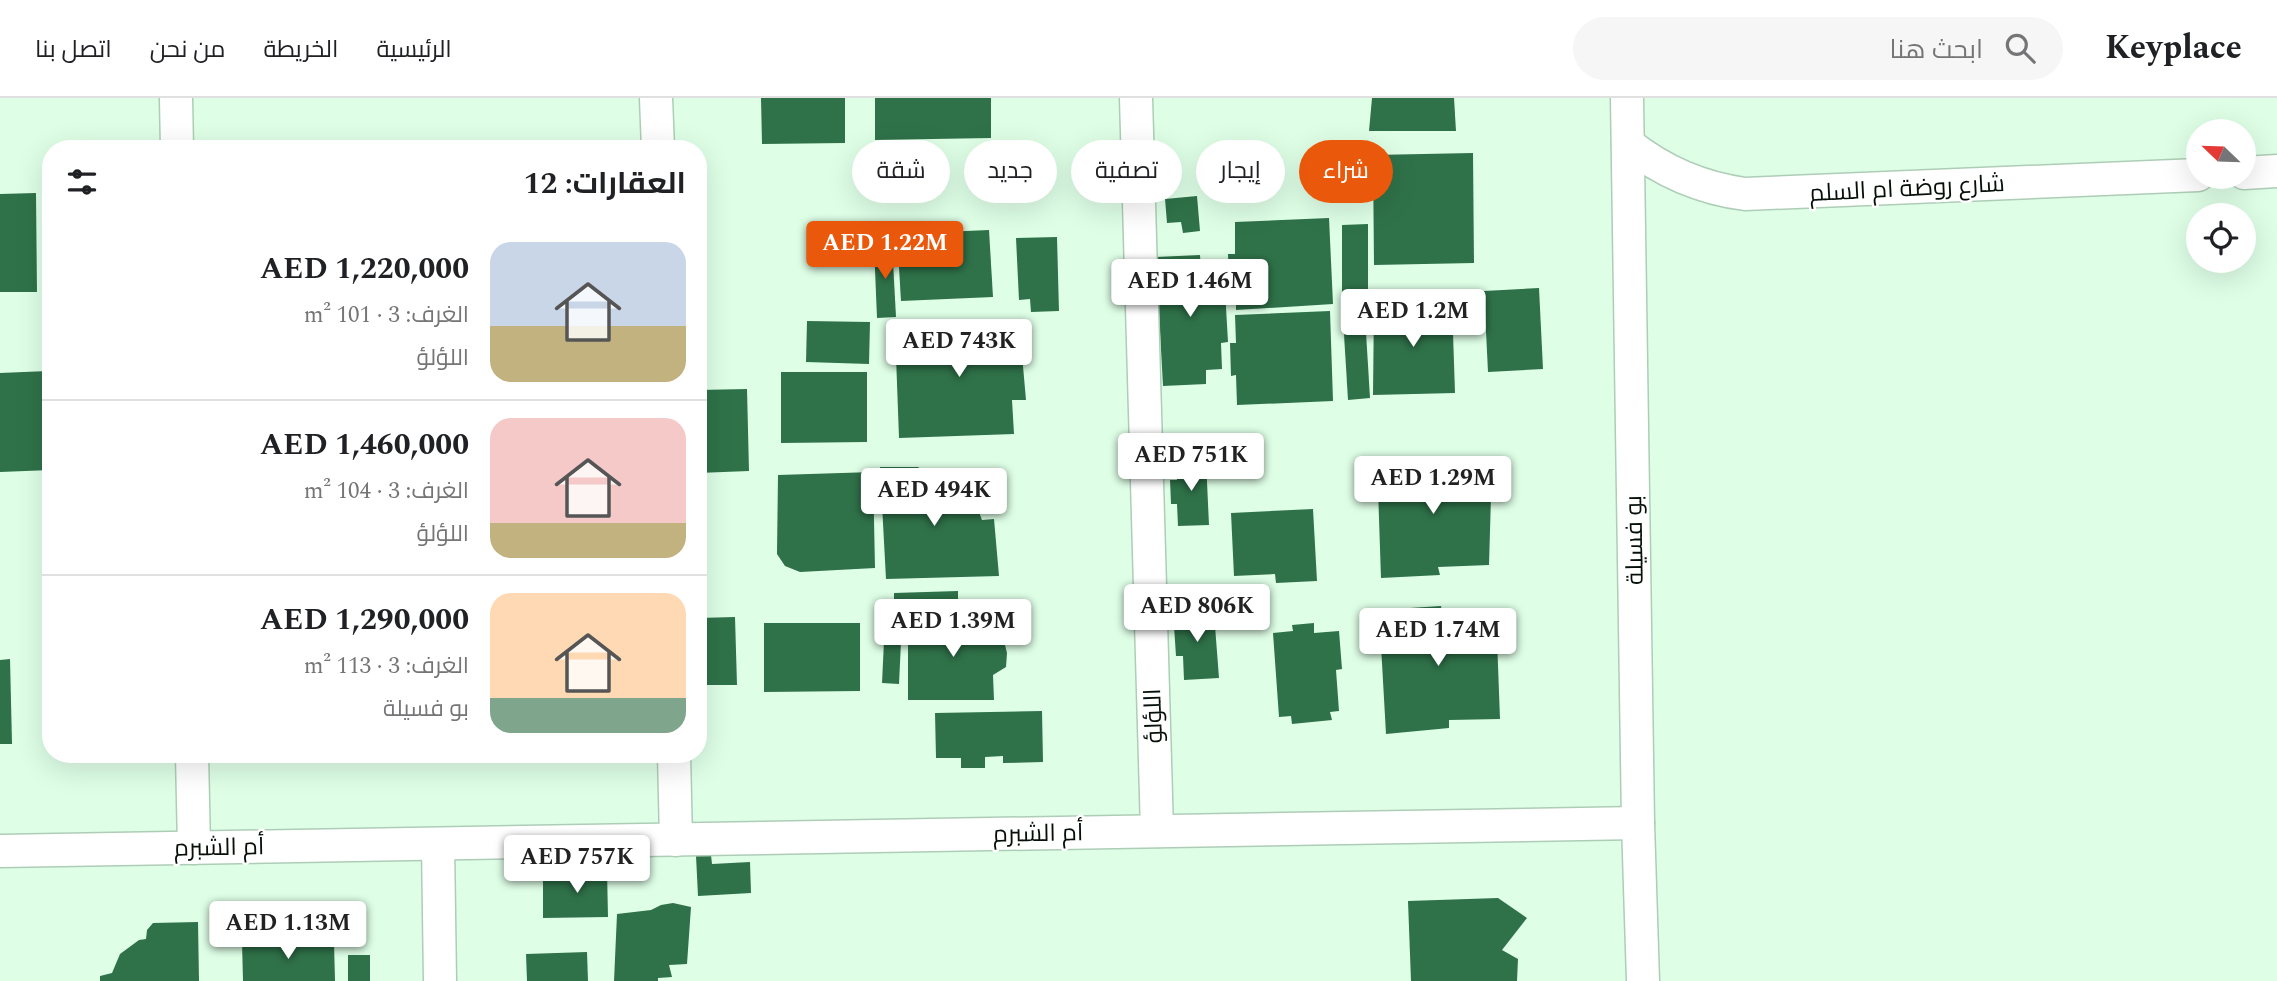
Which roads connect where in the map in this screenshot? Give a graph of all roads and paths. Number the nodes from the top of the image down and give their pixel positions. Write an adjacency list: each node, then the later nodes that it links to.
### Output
1 (176, 98): 5 (street)
2 (656, 98): 6 (street)
3 (1136, 98): 14 (street, اللؤلؤ)
4 (1627, 98): 7 (street, بو فسيلة)
5 (177, 140)
6 (658, 140)
7 (1628, 144): 10 (street, شارع روضة ام السلم); 13 (street, بو فسيلة)
8 (2277, 171): 9 (street)
9 (2256, 172)
10 (2186, 176)
11 (192, 763): 17 (street)
12 (674, 763): 15 (street)
13 (1638, 823): 14 (street, أم الشبرم); 20 (street, بو فسيلة)
14 (1157, 831): 15 (street, أم الشبرم)
15 (676, 839): 16 (street, أم الشبرم)
16 (438, 844): 17 (street, أم الشبرم); 19 (street)
17 (194, 848): 18 (street, أم الشبرم)
18 (0, 851)
19 (440, 981)
20 (1643, 981)

